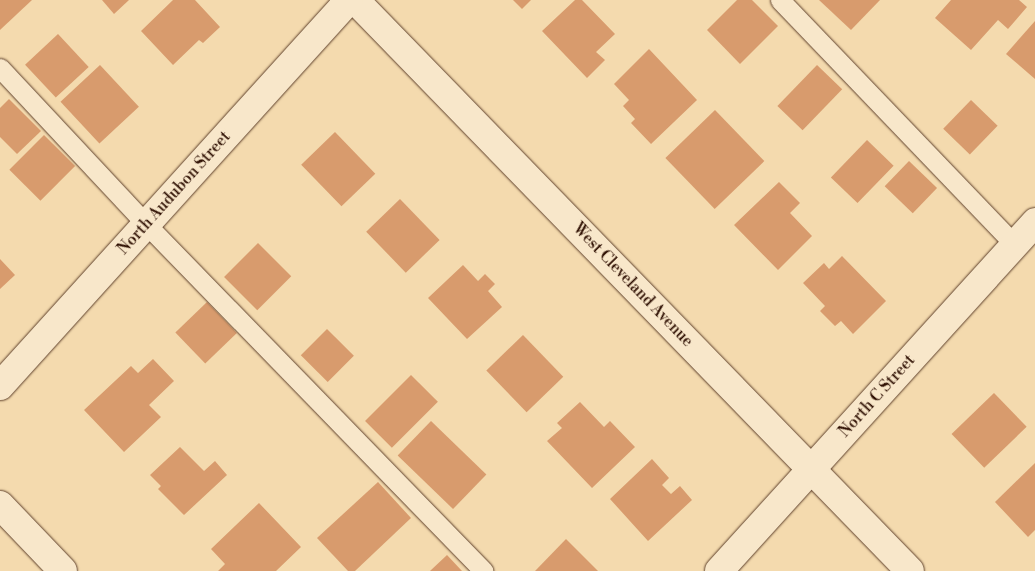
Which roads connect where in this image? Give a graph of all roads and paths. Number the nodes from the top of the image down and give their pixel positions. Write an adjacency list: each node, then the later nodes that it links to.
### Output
1 (349, 0): 6 (street, North Audubon Street)
2 (354, 0): 9 (street, West Cleveland Avenue)
3 (780, 0): 7 (lane)
4 (0, 68): 6 (lane)
5 (1035, 222): 7 (street, North C Street)
6 (146, 224): 8 (street, North Audubon Street); 12 (lane)
7 (1015, 245): 9 (street, North C Street)
8 (0, 386)
9 (811, 468): 13 (street, North C Street); 14 (street, West Cleveland Avenue)
10 (0, 505): 11 (street)
11 (63, 571)
12 (484, 571)
13 (719, 571)
14 (910, 571)

